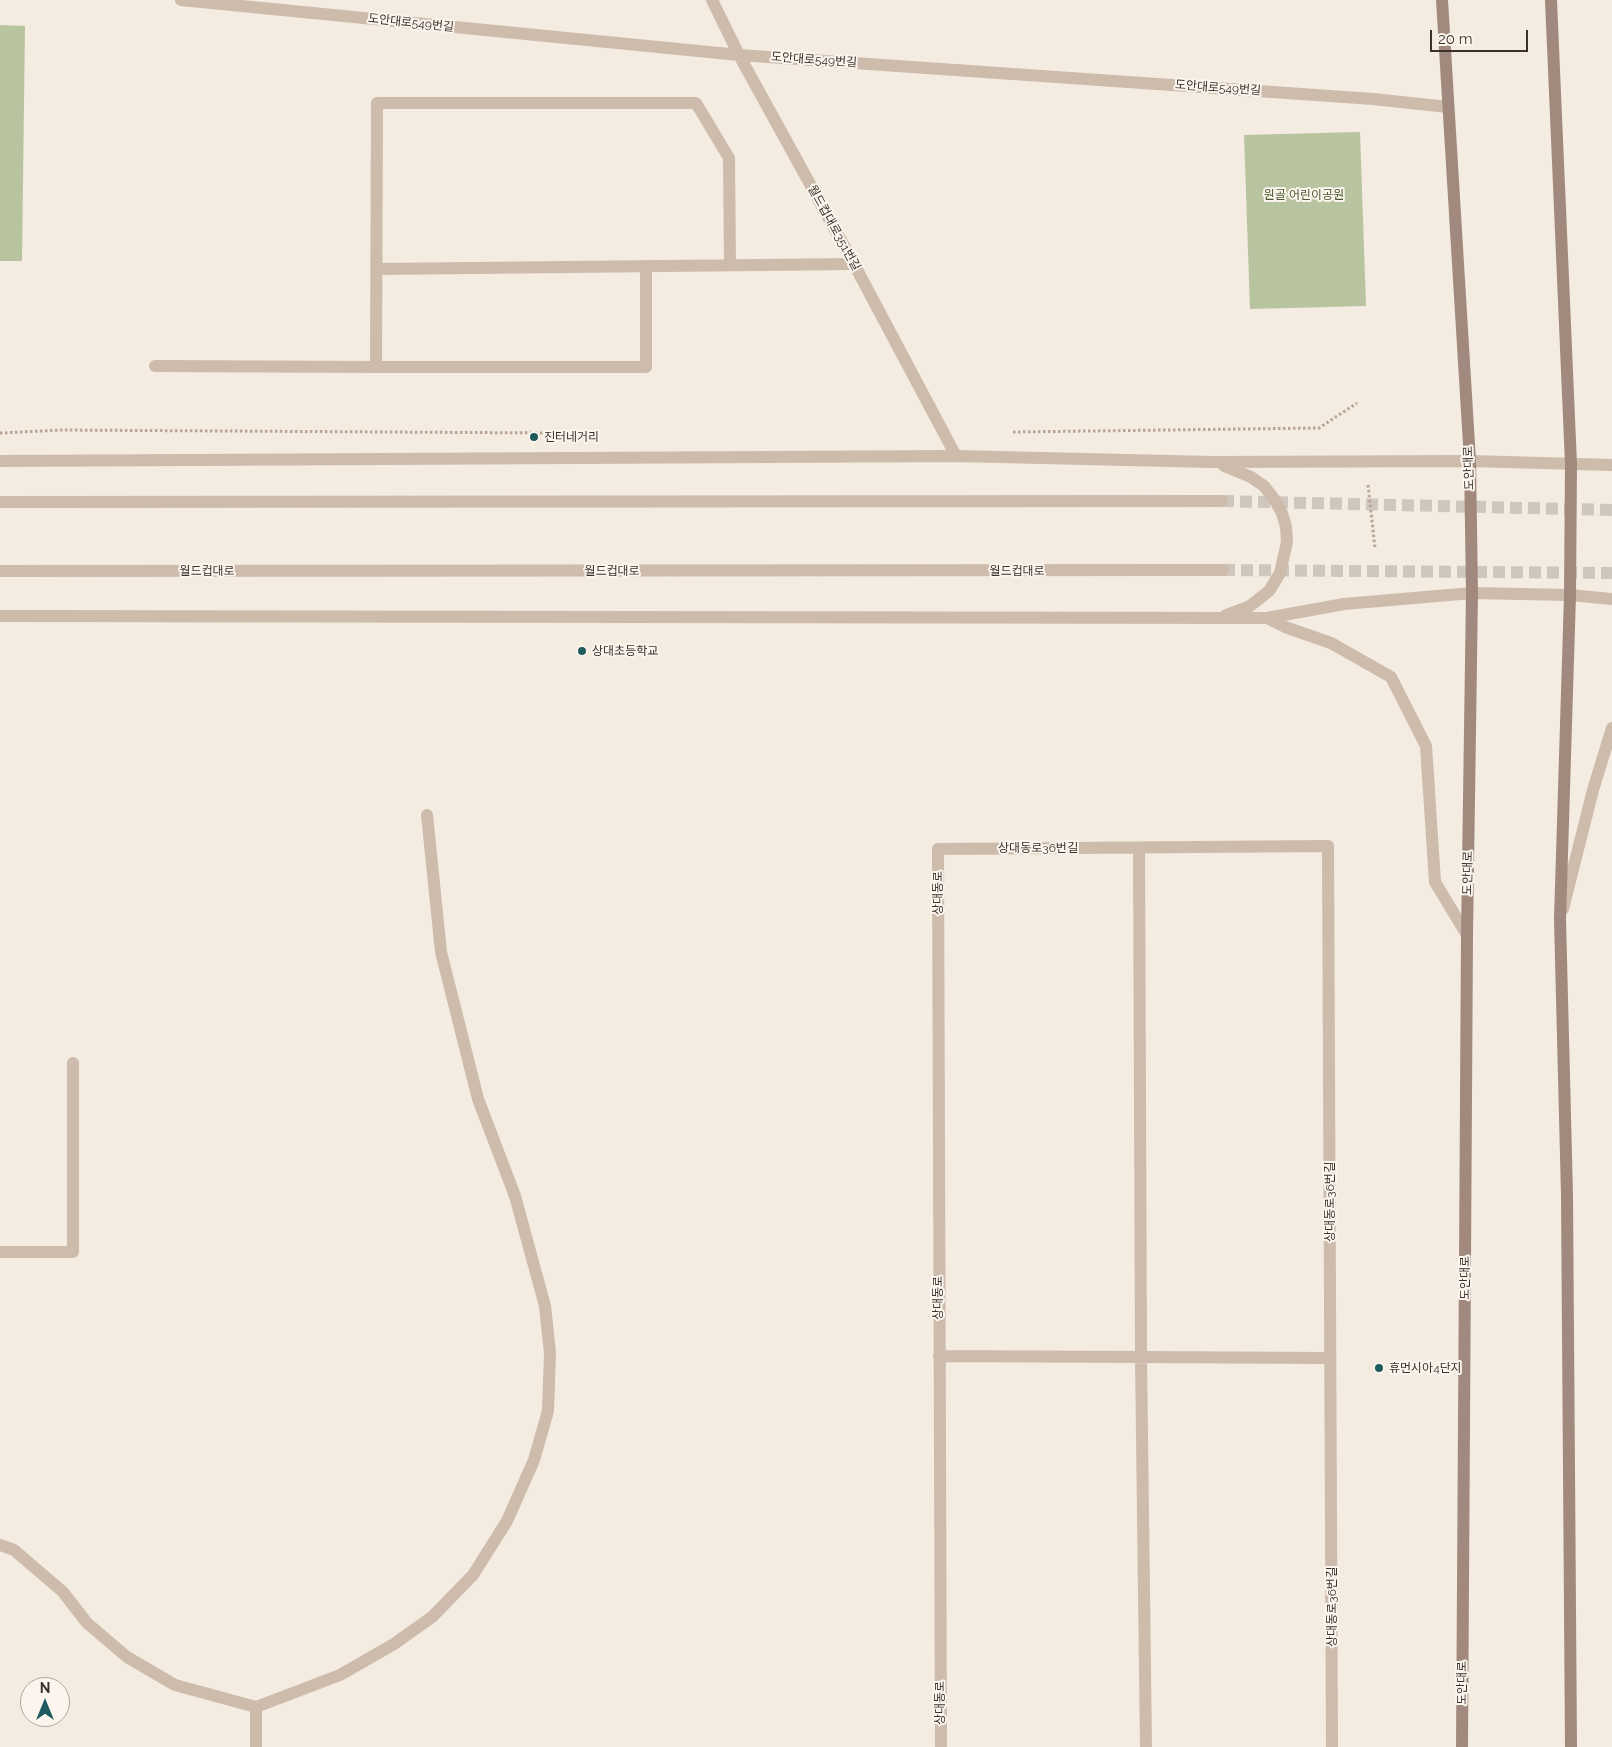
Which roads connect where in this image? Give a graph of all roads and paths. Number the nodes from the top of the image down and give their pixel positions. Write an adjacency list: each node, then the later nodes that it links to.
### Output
1 (181, 0): 5 (street, 도안대로549번길)
2 (712, 0): 5 (street, 월드컵대로351번길)
3 (1442, 0): 6 (main road, 도안대로)
4 (1551, 0): 21 (main road)
5 (739, 55): 6 (street, 도안대로549번길); 7 (street, 월드컵대로351번길)
6 (1448, 107): 19 (main road, 도안대로)
7 (854, 264): 8 (street); 17 (street, 월드컵대로351번길)
8 (730, 265): 9 (street); 10 (street)
9 (646, 266): 10 (street); 12 (street)
10 (377, 269): 12 (street)
11 (155, 366): 12 (street)
12 (376, 368)
13 (1356, 403): 15 (path)
14 (556, 432): 16 (path)
15 (1004, 432)
16 (0, 433)
17 (956, 456): 18 (street); 20 (street)
18 (0, 461)
19 (1470, 461): 20 (street); 21 (street); 29 (main road, 도안대로)
20 (1212, 462): 33 (street)
21 (1571, 464): 22 (street); 30 (main road)
22 (1612, 465)
23 (1368, 484): 26 (path)
24 (0, 502): 25 (street)
25 (1222, 502)
26 (1375, 548)
27 (1223, 570): 28 (street, 월드컵대로)
28 (0, 571)
29 (1472, 593): 30 (street); 34 (street); 40 (main road, 도안대로)
30 (1570, 595): 31 (street); 39 (main road)
31 (1612, 599)
32 (0, 616): 33 (street)
33 (1214, 618): 34 (street)
34 (1267, 618): 40 (street)
35 (1612, 728): 39 (street)
36 (427, 815): 47 (street)
37 (1139, 848): 38 (street, 상대동로36번길); 44 (street); 45 (street, 상대동로36번길)
38 (938, 849): 43 (street, 상대동로)
39 (1560, 919): 53 (main road)
40 (1467, 935): 52 (main road, 도안대로)
41 (73, 1063): 42 (street)
42 (0, 1252)
43 (938, 1356): 44 (street); 49 (street, 상대동로)
44 (1141, 1357): 45 (street); 50 (street)
45 (1330, 1358): 51 (street, 상대동로36번길)
46 (0, 1545): 47 (street)
47 (256, 1707): 48 (street)
48 (256, 1747)
49 (941, 1747)
50 (1146, 1747)
51 (1332, 1747)
52 (1462, 1747)
53 (1571, 1747)

